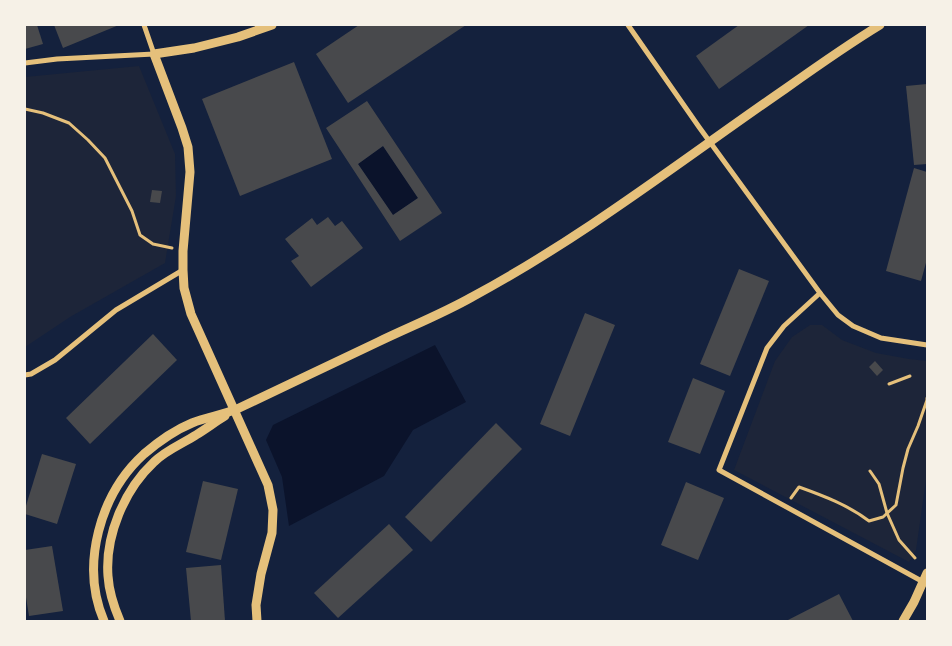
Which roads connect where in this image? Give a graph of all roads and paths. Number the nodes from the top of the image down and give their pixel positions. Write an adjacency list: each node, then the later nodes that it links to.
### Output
1 (144, 25): 5 (street)
2 (272, 25): 5 (street)
3 (628, 25): 8 (street)
4 (880, 25): 8 (street)
5 (154, 54): 6 (street); 9 (street)
6 (25, 63)
7 (25, 109): 9 (path)
8 (710, 142): 11 (street); 17 (street)
9 (183, 251): 10 (street)
10 (183, 270): 13 (street); 17 (street)
11 (820, 292): 12 (street); 19 (street)
12 (927, 344)
13 (25, 375)
14 (910, 376): 15 (path)
15 (889, 384)
16 (927, 398): 20 (path)
17 (233, 410): 23 (street); 24 (street); 25 (street)
18 (870, 472): 20 (path)
19 (784, 506): 20 (path); 22 (street)
20 (887, 513): 21 (path)
21 (914, 558)
22 (926, 580): 26 (street)
23 (104, 621)
24 (120, 621)
25 (257, 621)
26 (903, 621)

